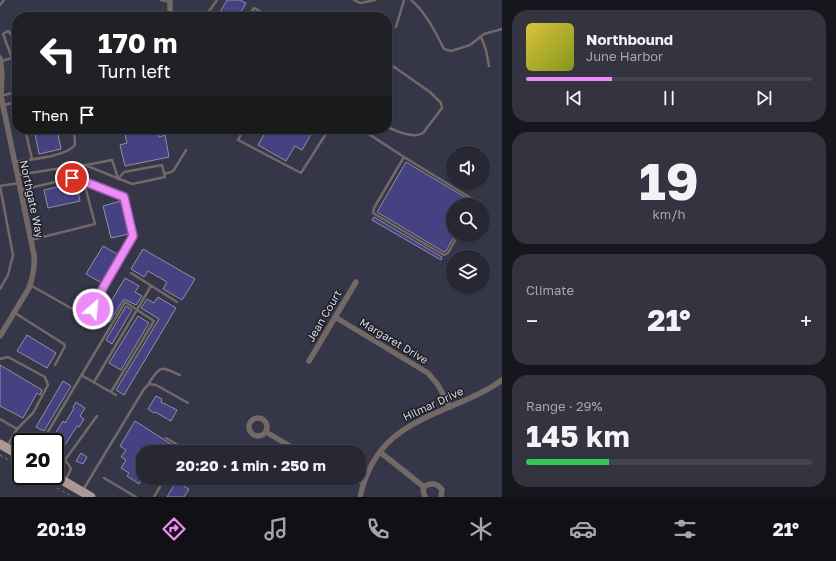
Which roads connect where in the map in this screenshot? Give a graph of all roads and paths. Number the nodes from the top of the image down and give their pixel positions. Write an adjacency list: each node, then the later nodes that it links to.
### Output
1 (4, 0): 9 (lane)
2 (161, 0): 8 (lane)
3 (217, 0): 11 (lane)
4 (354, 0): 5 (lane)
5 (374, 0)
6 (404, 0): 14 (lane)
7 (411, 0): 17 (lane)
8 (170, 1): 10 (street)
9 (0, 5)
10 (171, 12)
11 (209, 12)
12 (251, 12): 13 (lane)
13 (262, 12)
14 (396, 27)
15 (502, 29): 17 (lane)
16 (12, 35): 18 (lane)
17 (480, 37): 21 (lane)
18 (12, 58): 19 (lane)
19 (0, 60): 23 (street, Northgate Way)
20 (392, 65): 26 (lane)
21 (489, 66)
22 (12, 93): 23 (lane)
23 (0, 96): 25 (street, Northgate Way)
24 (12, 103): 25 (lane)
25 (2, 106): 35 (street, Northgate Way)
26 (392, 129)
27 (26, 134): 34 (lane)
28 (74, 134): 34 (lane)
29 (241, 134): 30 (lane)
30 (326, 134)
31 (369, 134): 33 (lane)
32 (186, 150): 37 (lane)
33 (404, 157): 44 (lane); 46 (lane)
34 (32, 159): 35 (lane)
35 (15, 162): 38 (street, Northgate Way)
36 (85, 165): 38 (lane); 39 (lane); 39 (lane)
37 (164, 174): 39 (lane); 39 (lane)
38 (18, 176): 40 (street, Northgate Way)
39 (118, 178)
40 (19, 182): 42 (lane); 43 (street, Northgate Way)
41 (84, 182): 43 (lane); 45 (lane); 49 (lane)
42 (0, 186): 51 (lane)
43 (20, 190): 45 (street, Northgate Way)
44 (471, 198)
45 (31, 240): 49 (street, Northgate Way)
46 (454, 242)
47 (131, 274): 50 (lane)
48 (356, 282): 55 (street, Jean Court)
49 (30, 285): 54 (street, Northgate Way)
50 (151, 286): 52 (lane); 53 (lane)
51 (0, 289)
52 (177, 302)
53 (137, 310): 60 (lane); 63 (lane); 65 (lane)
54 (14, 313): 56 (street, Northgate Way); 59 (lane)
55 (335, 318): 58 (street, Jean Court); 68 (street, Margaret Drive)
56 (0, 336)
57 (0, 359): 71 (lane)
58 (309, 361)
59 (55, 365)
60 (81, 375): 63 (lane); 73 (lane)
61 (180, 375): 64 (lane)
62 (502, 380): 68 (street, Hilmar Drive)
63 (94, 382): 65 (lane)
64 (149, 384): 67 (lane); 90 (lane)
65 (111, 392): 66 (lane)
66 (116, 395)
67 (188, 403)
68 (450, 407): 79 (street, Hilmar Drive)
69 (97, 416): 81 (lane)
70 (0, 419): 71 (lane)
71 (17, 429): 77 (lane)
72 (266, 432): 76 (street)
73 (47, 433)
74 (166, 438): 75 (lane)
75 (179, 445)
76 (288, 445)
77 (3, 446): 78 (main road)
78 (12, 451)
79 (380, 452): 83 (street, Hilmar Drive); 89 (street)
80 (0, 455): 82 (path)
81 (65, 460): 85 (lane)
82 (12, 462)
83 (366, 476)
84 (104, 478): 92 (lane)
85 (65, 482): 90 (main road)
86 (56, 485): 90 (path)
87 (161, 485): 93 (lane)
88 (362, 485): 94 (street, Hilmar Drive)
89 (424, 487): 95 (street); 96 (street)
90 (77, 494): 91 (main road)
91 (91, 497)
92 (136, 497)
93 (154, 497)
94 (360, 497)
95 (425, 497)
96 (441, 497)

